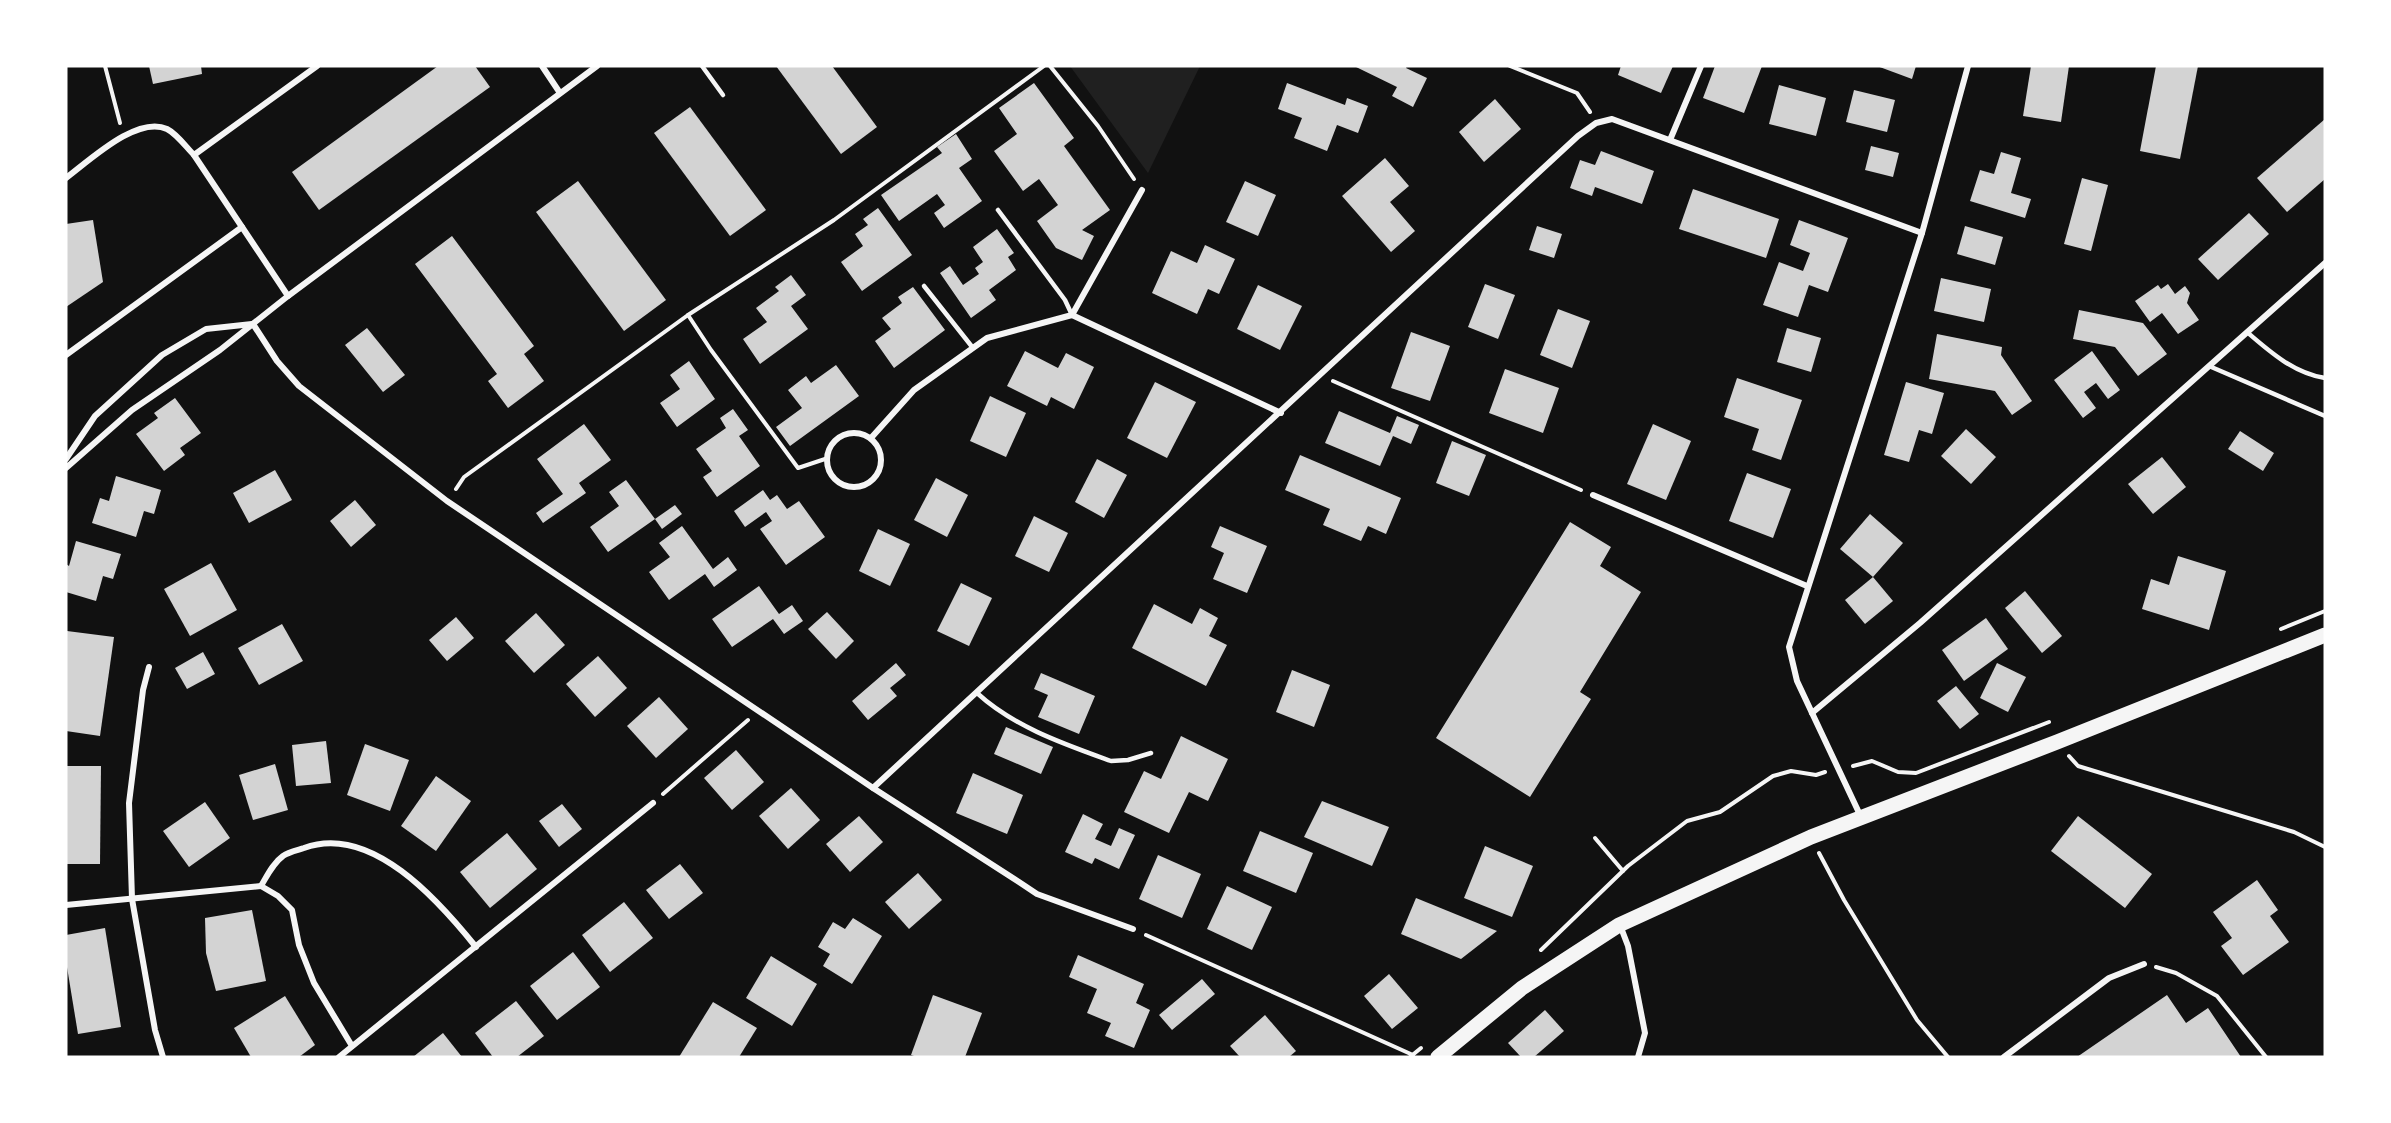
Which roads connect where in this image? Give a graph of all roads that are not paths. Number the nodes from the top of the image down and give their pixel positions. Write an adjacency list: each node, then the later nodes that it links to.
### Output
1 (317, 66): 10 (street)
2 (542, 66): 7 (street)
3 (597, 66): 7 (street)
4 (702, 66): 8 (lane)
5 (1701, 66): 9 (street)
6 (1968, 66): 15 (street)
7 (560, 93): 18 (street)
8 (723, 95)
9 (1670, 140): 15 (street); 26 (street)
10 (194, 155): 11 (street); 14 (street)
11 (66, 178)
12 (1142, 190): 19 (street)
13 (998, 210): 19 (lane)
14 (242, 227): 18 (street); 23 (street)
15 (1922, 233): 32 (street)
16 (2325, 263): 21 (street)
17 (924, 286): 22 (lane)
18 (288, 296): 20 (street)
19 (1072, 315): 22 (street); 26 (street)
20 (253, 324): 29 (street); 30 (street); 38 (street)
21 (2247, 332): 24 (street); 25 (lane)
22 (973, 348): 28 (street)
23 (66, 355)
24 (2209, 366): 27 (lane); 36 (street)
25 (2325, 378)
26 (1281, 414): 35 (street)
27 (2325, 416)
28 (871, 438): 28 (street)
29 (66, 459)
30 (66, 468)
31 (1593, 495): 32 (street)
32 (1807, 586): 36 (street)
33 (2325, 635): 40 (main road)
34 (149, 667): 42 (street)
35 (977, 693): 37 (lane); 38 (street)
36 (1812, 713): 40 (street)
37 (1151, 753)
38 (873, 788): 45 (street)
39 (653, 803): 46 (street)
40 (1862, 817): 44 (main road)
41 (261, 886): 42 (street); 46 (street); 48 (street)
42 (132, 899): 43 (street); 49 (street)
43 (66, 904)
44 (1619, 925): 51 (main road); 52 (street)
45 (1133, 929)
46 (476, 947): 48 (street)
47 (2144, 964): 53 (street)
48 (352, 1046): 50 (street)
49 (163, 1057)
50 (339, 1057)
51 (1438, 1057)
52 (1638, 1057)
53 (2004, 1057)

